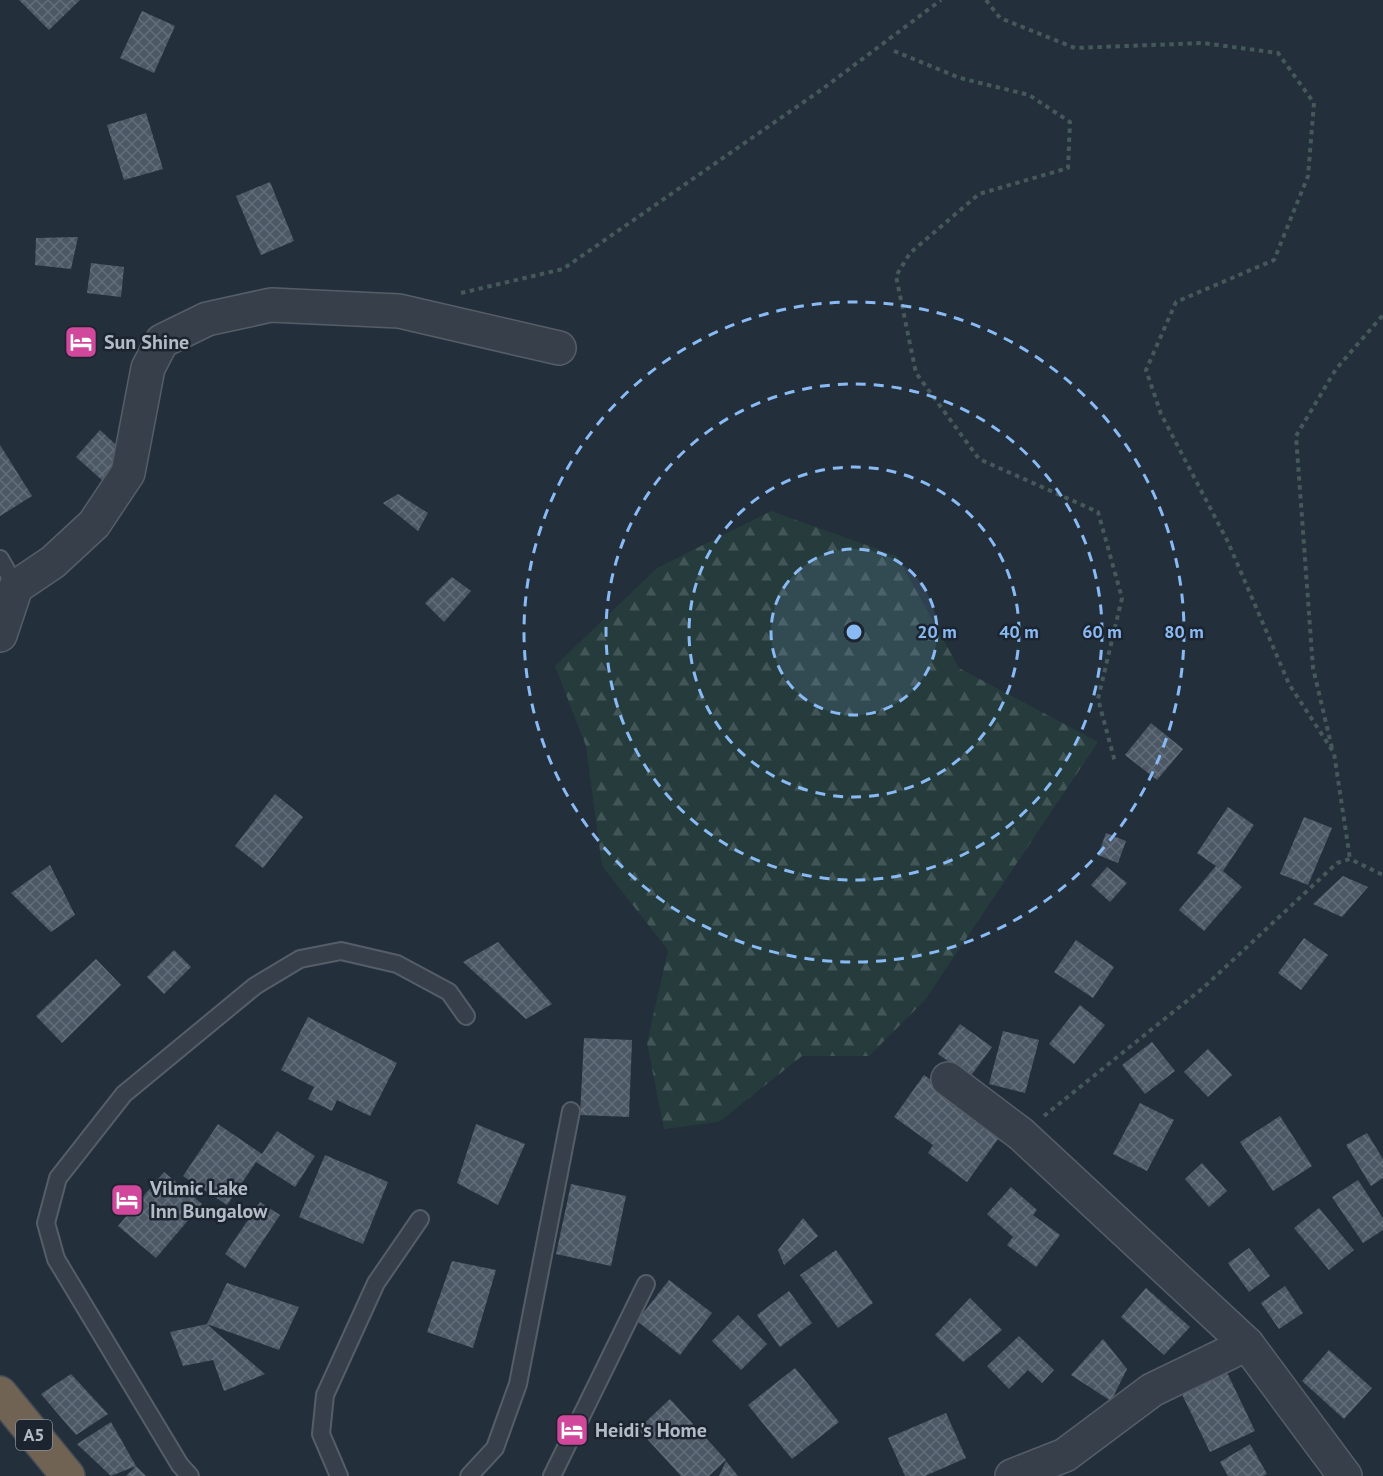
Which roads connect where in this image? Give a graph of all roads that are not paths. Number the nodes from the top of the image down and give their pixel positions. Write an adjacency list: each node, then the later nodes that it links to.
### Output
1 (559, 348): 3 (street)
2 (0, 559): 3 (lane)
3 (16, 587): 4 (street)
4 (0, 635)
5 (466, 1016): 13 (lane)
6 (948, 1079): 10 (street)
7 (571, 1111): 15 (lane)
8 (420, 1219): 14 (lane)
9 (646, 1284): 16 (lane)
10 (1247, 1344): 17 (street); 18 (street)
11 (0, 1393): 12 (highway, A5)
12 (68, 1476)
13 (190, 1476)
14 (339, 1476)
15 (469, 1476)
16 (552, 1476)
17 (1012, 1476)
18 (1345, 1476)

